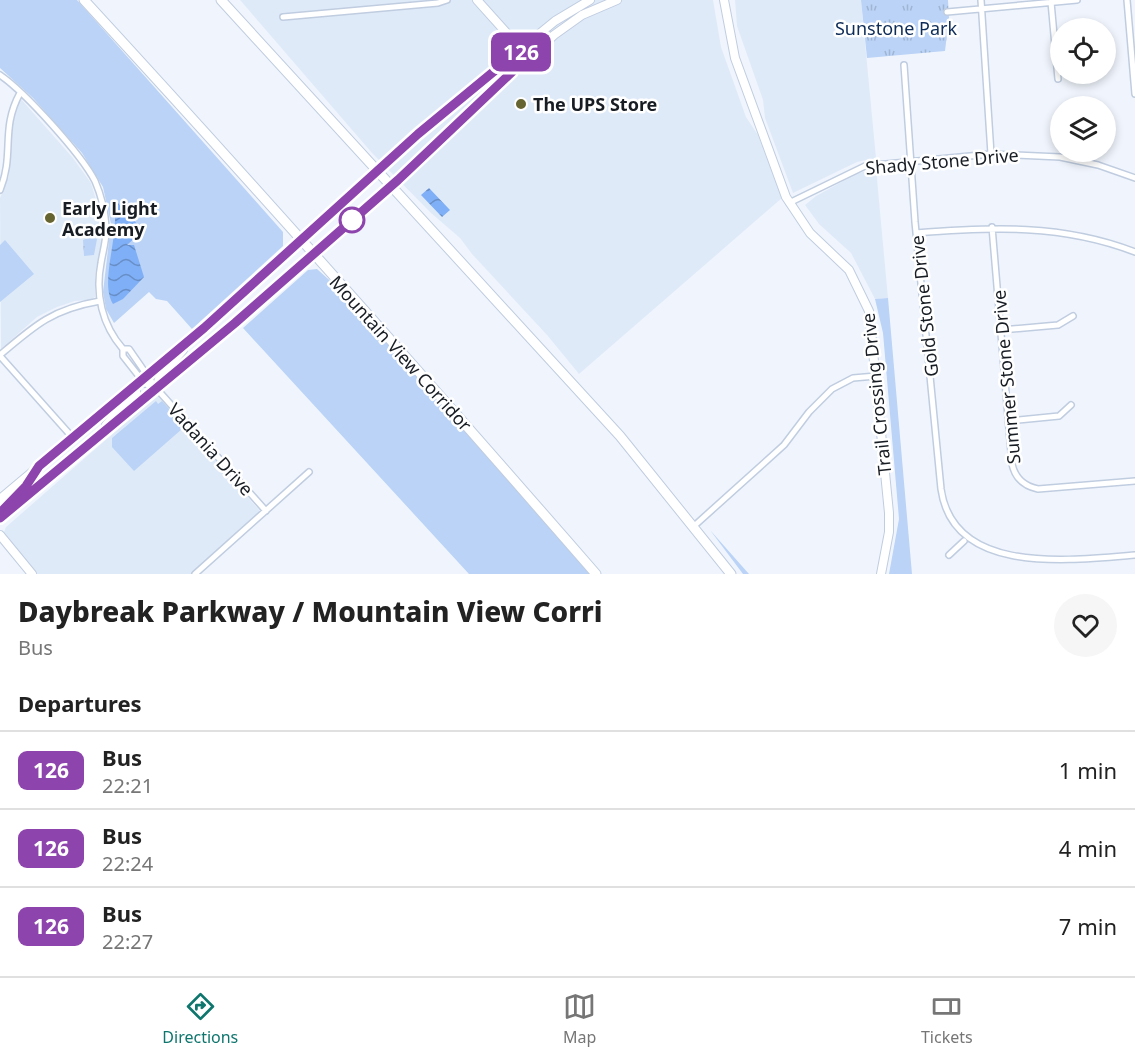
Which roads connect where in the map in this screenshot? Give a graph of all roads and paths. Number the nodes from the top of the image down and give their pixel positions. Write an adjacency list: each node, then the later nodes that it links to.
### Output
1 (84, 0): 35 (highway, Mountain View Corridor)
2 (221, 0): 28 (highway)
3 (447, 0): 14 (street)
4 (477, 0): 17 (street)
5 (590, 0): 16 (main road)
6 (616, 0): 18 (main road)
7 (724, 0): 32 (street, Trail Crossing Drive)
8 (981, 0): 12 (street)
9 (1077, 0): 11 (street)
10 (1126, 0): 23 (street)
11 (1051, 2): 12 (street); 15 (street)
12 (982, 9): 13 (street); 26 (street)
13 (947, 12)
14 (283, 17)
15 (1052, 18)
16 (555, 21): 17 (main road); 18 (main road)
17 (521, 49): 20 (street); 28 (main road)
18 (528, 58): 20 (main road)
19 (904, 65): 27 (street, Gold Stone Drive)
20 (512, 72): 30 (main road)
21 (0, 75): 22 (street, Vadania Drive)
22 (20, 93): 24 (street); 38 (street, Vadania Drive)
23 (1135, 94)
24 (2, 121)
25 (1, 131): 31 (street)
26 (991, 154): 27 (street, Shady Stone Drive); 29 (street, Shady Stone Drive)
27 (912, 161): 32 (street, Shady Stone Drive); 34 (street, Gold Stone Drive)
28 (376, 171): 30 (highway); 35 (main road)
29 (1135, 178)
30 (390, 187): 37 (main road); 58 (highway)
31 (0, 190)
32 (789, 203): 44 (street, Trail Crossing Drive)
33 (992, 227): 34 (street); 36 (street); 40 (street, Summer Stone Drive)
34 (916, 233): 60 (street, Gold Stone Drive)
35 (299, 239): 37 (highway, Mountain View Corridor); 41 (main road)
36 (1135, 252)
37 (312, 255): 46 (main road); 67 (highway, Mountain View Corridor)
38 (100, 301): 42 (street, Vadania Drive); 43 (street)
39 (1073, 316): 40 (street)
40 (1001, 330): 48 (street, Summer Stone Drive)
41 (192, 337): 45 (main road); 46 (main road)
42 (123, 349): 45 (street, Vadania Drive); 45 (street, Vadania Drive)
43 (0, 355): 49 (street)
44 (876, 376): 58 (street); 69 (street, Trail Crossing Drive)
45 (145, 379): 46 (street, Vadania Drive); 46 (street, Vadania Drive); 49 (main road); 50 (main road)
46 (156, 388): 50 (main road); 55 (street, Vadania Drive)
47 (1071, 405): 48 (street)
48 (1008, 421): 53 (street, Summer Stone Drive)
49 (73, 438): 51 (main road)
50 (95, 439): 57 (main road)
51 (39, 466): 54 (main road); 56 (main road)
52 (309, 472): 55 (street)
53 (1135, 481)
54 (0, 499)
55 (266, 511): 66 (street)
56 (0, 513)
57 (0, 519)
58 (693, 527): 68 (highway)
59 (0, 535): 65 (street)
60 (964, 541): 61 (street, Gold Stone Drive); 62 (street)
61 (976, 550)
62 (950, 555)
63 (1135, 555): 64 (street)
64 (1021, 564)
65 (32, 574)
66 (195, 574)
67 (596, 574)
68 (731, 574)
69 (881, 574)

